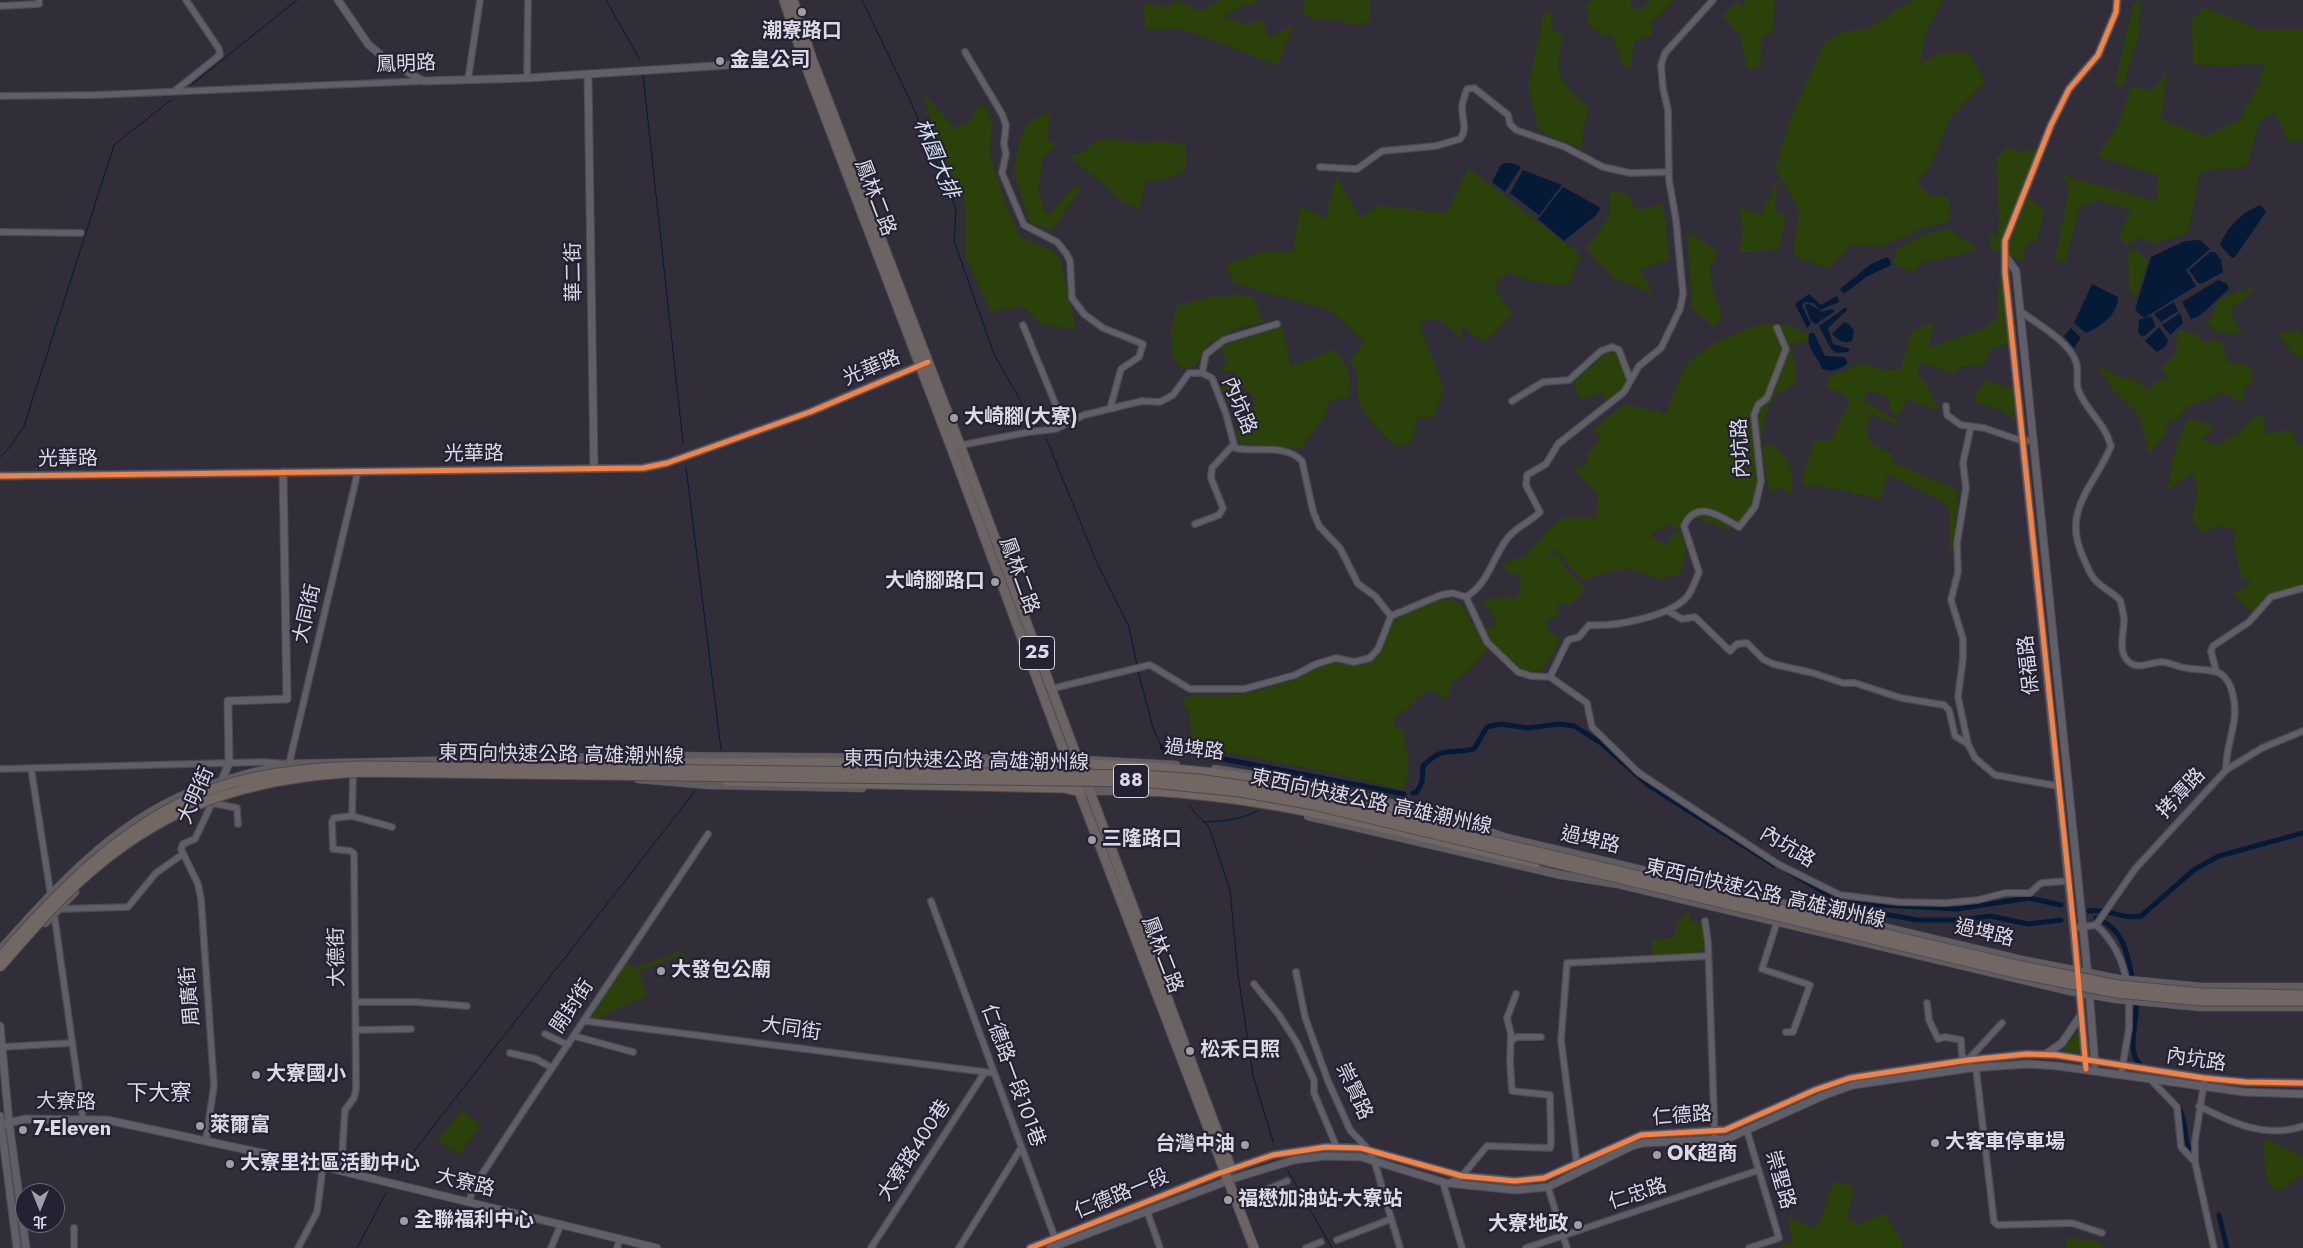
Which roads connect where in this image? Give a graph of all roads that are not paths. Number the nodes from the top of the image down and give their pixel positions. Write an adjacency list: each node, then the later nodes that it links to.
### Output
1 (39, 0): 10 (street)
2 (186, 0): 18 (street)
3 (338, 0): 17 (street)
4 (480, 0): 16 (street)
5 (528, 0): 15 (street)
6 (784, 0): 13 (main road, 鳳林二路 / 25)
7 (793, 0): 13 (main road, 鳳林二路 / 25)
8 (1713, 0): 21 (street)
9 (2117, 0): 24 (street)
10 (12, 3): 11 (street)
11 (0, 6)
12 (966, 52): 34 (street)
13 (808, 60): 14 (street, 鳳明路); 29 (main road, 鳳林二路 / 25)
14 (588, 74): 15 (street, 鳳明路); 41 (street, 華二街)
15 (526, 78): 16 (street, 鳳明路)
16 (468, 80): 17 (street, 鳳明路)
17 (423, 81): 18 (street, 鳳明路)
18 (176, 90): 19 (street, 鳳明路)
19 (0, 96)
20 (1320, 167): 21 (street)
21 (1669, 172): 31 (street)
22 (0, 232): 23 (street)
23 (81, 233)
24 (2006, 257): 25 (street, 保福路); 38 (street, 保福路)
25 (2020, 310): 37 (street, 保福路); 50 (street)
26 (1277, 324): 30 (street)
27 (1023, 325): 35 (street)
28 (1777, 328): 48 (street, 內坑路)
29 (923, 363): 40 (main road, 鳳林二路 / 25); 41 (street, 光華路)
30 (1202, 373): 34 (street, 內坑路); 39 (street, 內坑路)
31 (1630, 379): 32 (street); 47 (street)
32 (1512, 401)
33 (1946, 406): 36 (street)
34 (1110, 409): 35 (street, 內坑路)
35 (1064, 425): 40 (street, 內坑路)
36 (1970, 426): 38 (street); 54 (street)
37 (2033, 440): 38 (street); 84 (street, 保福路)
38 (2022, 441): 65 (street, 保福路)
39 (1234, 445): 45 (street); 49 (street, 內坑路)
40 (956, 446): 52 (main road, 鳳林二路 / 25); 55 (main road, 鳳林二路 / 25)
41 (594, 468): 42 (street, 光華路)
42 (358, 471): 43 (street, 光華路); 57 (street, 大同街)
43 (283, 472): 44 (street, 光華路); 56 (street, 大明街)
44 (0, 476)
45 (1195, 524)
46 (2303, 588): 50 (street)
47 (1466, 598): 49 (street); 51 (street, 內坑路)
48 (1668, 612): 51 (street, 內坑路); 54 (street)
49 (1391, 616): 52 (street)
50 (2216, 671): 61 (street)
51 (1550, 677): 76 (street, 內坑路)
52 (1050, 689): 55 (main road, 鳳林二路 / 25)
53 (2303, 731): 61 (street, 拷潭路)
54 (1968, 744): 65 (street)
55 (1072, 762): 57 (main road, 過埤路); 58 (highway, bridge); 66 (main road, 鳳林二路 / 25); 73 (highway, bridge); 89 (main road, 過埤路)
56 (229, 764): 57 (street); 59 (street); 64 (street, 大明街)
57 (289, 764): 64 (main road, 過埤路)
58 (577, 767): 73 (highway, 東西向快速公路 高雄潮州線 / 88, bridge); 87 (highway, 東西向快速公路 高雄潮州線 / 88, bridge)
59 (31, 768): 60 (street); 77 (street)
60 (0, 769)
61 (2226, 770): 82 (street, 拷潭路)
62 (644, 775): 66 (highway, bridge); 75 (highway, 東西向快速公路 高雄潮州線 / 88, bridge); 88 (highway, 東西向快速公路 高雄潮州線 / 88, bridge)
63 (353, 776): 66 (main road, 過埤路); 68 (main road, 過埤路); 69 (street)
64 (221, 782): 68 (street, 大明街); 77 (main road, 過埤路)
65 (2058, 786): 76 (street, 保福路)
66 (1084, 790): 67 (main road, 過埤路); 159 (main road, 鳳林二路 / 25)
67 (1144, 791): 75 (highway, bridge); 81 (main road, 過埤路)
68 (212, 803): 70 (street); 74 (street, 大明街); 79 (main road, 過埤路)
69 (352, 816): 71 (street); 102 (street, 大德街)
70 (238, 824)
71 (392, 827)
72 (708, 834): 107 (street, 開封街)
73 (1505, 844): 99 (highway, 東西向快速公路 高雄潮州線 / 88, bridge)
74 (183, 854): 79 (street, 大明街); 148 (street, 周廣街)
75 (1619, 879): 101 (highway, 東西向快速公路 高雄潮州線 / 88, bridge)
76 (2068, 881): 83 (street, 保福路)
77 (51, 895): 79 (street); 85 (main road, 過埤路)
78 (931, 901): 133 (street, 仁德路一段101巷)
79 (56, 911): 90 (main road, 過埤路); 117 (street)
80 (1704, 921): 86 (street, 仁德路)
81 (1777, 922): 96 (main road, 過埤路); 112 (street)
82 (2097, 924): 84 (street); 93 (street)
83 (2074, 928): 84 (street); 89 (street, 保福路)
84 (2083, 928): 92 (street, 保福路)
85 (0, 950)
86 (1708, 956): 146 (street, 仁德路); 155 (street)
87 (0, 957)
88 (0, 967)
89 (2077, 970): 92 (main road, 過埤路); 96 (street, 保福路)
90 (0, 972)
91 (1296, 972): 152 (street, 崇賢路)
92 (2087, 972): 93 (main road, 過埤路); 98 (street, 保福路)
93 (2128, 979): 95 (main road, 過埤路); 100 (street)
94 (1254, 984): 151 (street)
95 (2303, 987)
96 (2079, 992): 98 (main road, 過埤路); 106 (street, 保福路)
97 (1516, 994): 116 (street)
98 (2089, 994): 100 (main road, 過埤路); 126 (street, 保福路)
99 (2303, 995)
100 (2131, 1000): 105 (main road, 過埤路); 127 (street)
101 (2303, 1001)
102 (356, 1002): 104 (street); 111 (street, 大德街)
103 (1927, 1003): 125 (street)
104 (467, 1006)
105 (2303, 1007)
106 (2081, 1015): 122 (street); 124 (street, 保福路)
107 (585, 1021): 114 (street, 開封街); 132 (street, 大同街)
108 (2002, 1023): 125 (street)
109 (0, 1026): 119 (street)
110 (411, 1029): 111 (street)
111 (356, 1030): 157 (street, 大德街)
112 (1786, 1032)
113 (545, 1034): 118 (street)
114 (574, 1036): 118 (street, 開封街); 120 (street)
115 (1541, 1038): 116 (street)
116 (1512, 1040): 160 (street)
117 (72, 1043): 119 (street); 142 (street)
118 (568, 1045): 128 (street, 開封街)
119 (2, 1047): 123 (street)
120 (633, 1052)
121 (510, 1053): 128 (street)
122 (2046, 1054): 124 (street, 仁德路); 125 (street, 仁德路)
123 (2, 1058): 143 (street)
124 (2085, 1059): 126 (street, 內坑路); 130 (street, 保福路)
125 (1968, 1060): 129 (street); 146 (street, 仁德路)
126 (2094, 1060): 127 (street, 內坑路); 131 (street, 保福路)
127 (2123, 1065): 134 (street); 135 (street, 內坑路)
128 (552, 1068): 165 (street, 開封街)
129 (1974, 1068): 130 (street, 仁德路); 147 (street, 仁德路); 170 (street)
130 (2086, 1069): 131 (street, 內坑路)
131 (2095, 1071): 134 (street, 內坑路)
132 (985, 1072): 133 (street, 大同街); 184 (street, 大寮路400巷)
133 (993, 1073): 150 (street, 仁德路一段101巷)
134 (2121, 1075): 136 (street, 內坑路)
135 (2204, 1078): 137 (street, 內坑路); 138 (street, 內坑路)
136 (2150, 1079): 138 (street, 內坑路); 154 (street, 內坑路)
137 (2303, 1084)
138 (2203, 1088): 139 (street, 內坑路); 140 (street, 內坑路)
139 (2303, 1094)
140 (2200, 1106): 145 (street); 154 (street, 內坑路)
141 (0, 1116): 144 (street)
142 (83, 1119): 143 (street, 大寮路); 148 (street, 大寮路)
143 (9, 1122): 144 (street, 大寮路); 178 (street)
144 (0, 1125): 177 (street)
145 (2303, 1126)
146 (1715, 1131): 149 (street, 仁德路); 155 (street, 仁德路)
147 (1747, 1131): 149 (street, 仁德路); 158 (street, 崇聖路)
148 (206, 1140): 156 (street, 大寮路)
149 (1715, 1142): 163 (street, 仁德路)
150 (1021, 1148): 173 (street, 仁德路一段101巷); 185 (street)
151 (1337, 1148): 152 (street, 仁德路); 159 (street, 仁德路)
152 (1368, 1149): 153 (street, 崇賢路); 160 (street, 仁德路)
153 (1374, 1160): 159 (street, 仁德路); 162 (street, 仁德路); 167 (street, 崇賢路)
154 (2196, 1162): 197 (street, 內坑路)
155 (1577, 1165): 160 (street, 仁德路)
156 (323, 1166): 157 (street, 大寮路); 180 (street)
157 (341, 1170): 165 (street, 大寮路)
158 (1759, 1170): 171 (street, 仁忠路); 196 (street, 崇聖路)
159 (1230, 1175): 164 (main road, 鳳林二路 / 25); 166 (street, 仁德路一段); 173 (street, 仁德路一段); 189 (main road, 鳳林二路 / 25)
160 (1462, 1176): 162 (street)
161 (1286, 1181): 164 (street)
162 (1446, 1183): 163 (street, 仁德路); 193 (street)
163 (1548, 1187): 171 (street)
164 (1242, 1200): 190 (main road, 鳳林二路 / 25)
165 (469, 1201): 168 (street, 大寮路)
166 (1147, 1211): 187 (street, 仁德路一段); 188 (street)
167 (1390, 1219): 174 (street); 192 (street, 崇賢路)
168 (561, 1224): 172 (street, 大寮路); 181 (street)
169 (74, 1228): 179 (street)
170 (2102, 1233)
171 (1562, 1236): 194 (street, 仁忠路); 195 (street)
172 (620, 1238): 176 (street, 大寮路); 182 (street)
173 (1055, 1238): 186 (street, 仁德路一段)
174 (1337, 1240)
175 (1321, 1242): 191 (street)
176 (648, 1247): 183 (street, 大寮路)
177 (17, 1248)
178 (26, 1248)
179 (74, 1248)
180 (298, 1248)
181 (551, 1248)
182 (617, 1248)
183 (657, 1248)
184 (871, 1248)
185 (959, 1248)
186 (1030, 1248)
187 (1050, 1248)
188 (1160, 1248)
189 (1254, 1248)
190 (1260, 1248)
191 (1306, 1248)
192 (1400, 1248)
193 (1462, 1248)
194 (1526, 1248)
195 (1567, 1248)
196 (1749, 1248)
197 (2214, 1248)

